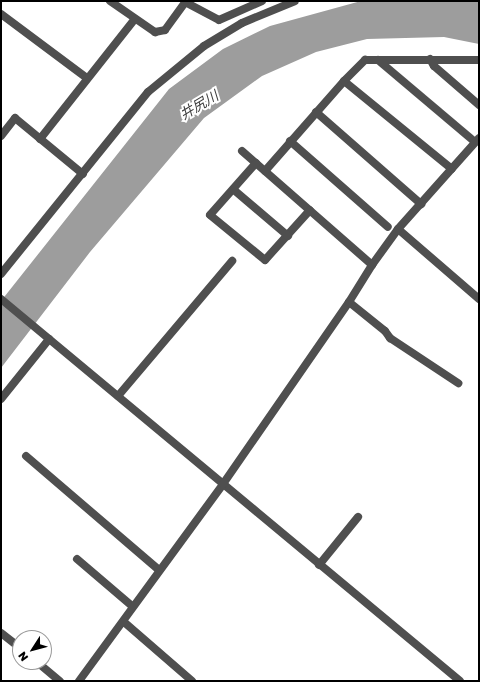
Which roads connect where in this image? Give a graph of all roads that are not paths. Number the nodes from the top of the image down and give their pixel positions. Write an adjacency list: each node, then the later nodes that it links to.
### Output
1 (110, 1): 6 (street)
2 (262, 1): 4 (street)
3 (295, 1): 22 (street)
4 (185, 2): 6 (street)
5 (1, 14): 10 (street)
6 (134, 20): 10 (street)
7 (430, 59): 8 (street); 9 (street); 12 (street)
8 (378, 60): 11 (street); 16 (street)
9 (479, 60)
10 (87, 78): 15 (street)
11 (344, 81): 13 (street); 20 (street)
12 (479, 105)
13 (316, 112): 17 (street); 24 (street)
14 (1, 136): 15 (street)
15 (40, 139): 22 (street)
16 (477, 140): 20 (street)
17 (290, 142): 21 (street); 26 (street)
18 (242, 151): 19 (street)
19 (256, 163): 21 (street); 23 (street)
20 (452, 169): 24 (street)
21 (265, 171): 25 (street)
22 (83, 174): 31 (street)
23 (234, 190): 28 (street); 28 (street)
24 (421, 204): 27 (street)
25 (310, 210): 28 (street); 30 (street)
26 (388, 227)
27 (398, 229): 30 (street); 32 (street)
28 (288, 236)
29 (232, 260): 37 (street)
30 (372, 265): 34 (street)
31 (1, 274)
32 (479, 298)
33 (1, 299): 35 (street)
34 (349, 302): 36 (street); 40 (street)
35 (47, 337): 37 (street); 38 (street)
36 (458, 383)
37 (118, 396): 40 (street)
38 (1, 399)
39 (26, 456): 44 (street)
40 (223, 484): 43 (street); 44 (street)
41 (358, 517): 43 (street)
42 (76, 559): 45 (street)
43 (319, 565): 53 (street)
44 (159, 570): 45 (street)
45 (132, 606): 46 (street)
46 (124, 622): 51 (street); 52 (street)
47 (1, 633): 48 (street)
48 (12, 642)
49 (47, 670): 50 (street)
50 (60, 681)
51 (79, 681)
52 (192, 681)
53 (460, 681)

